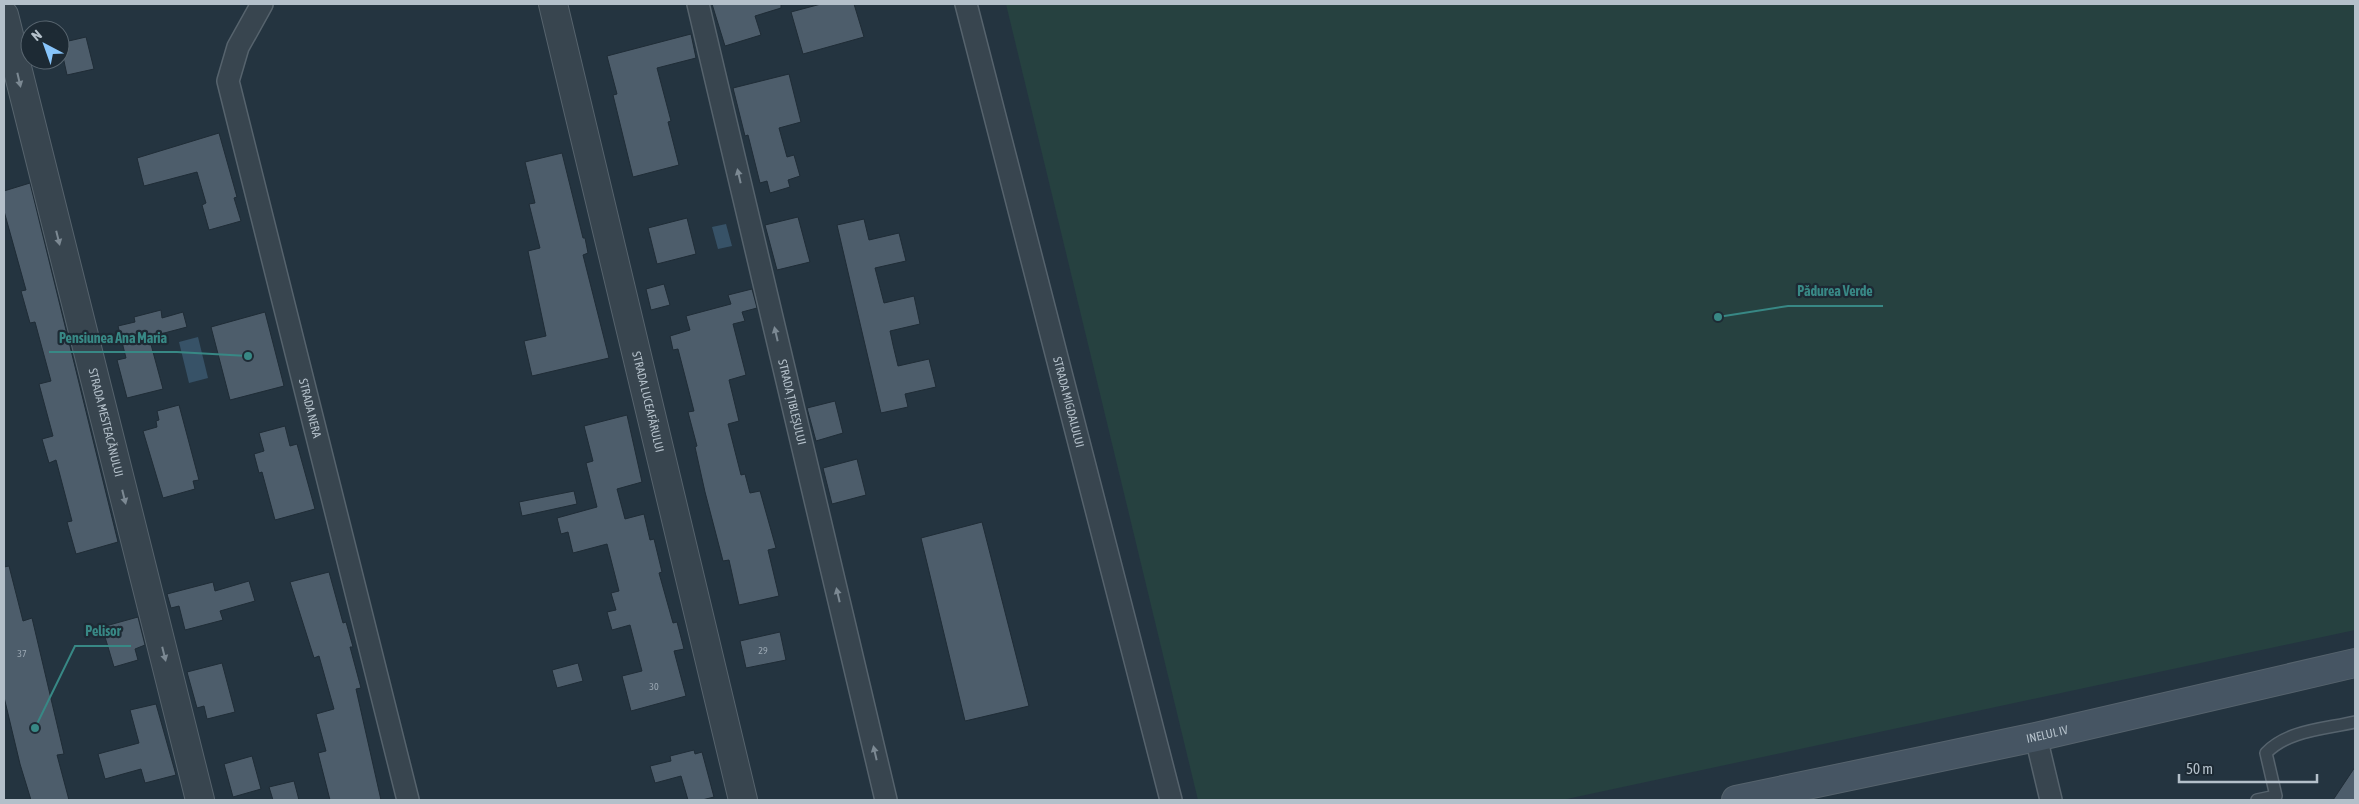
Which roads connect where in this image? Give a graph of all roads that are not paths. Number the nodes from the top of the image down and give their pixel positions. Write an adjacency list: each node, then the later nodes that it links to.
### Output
1 (553, 4): 11 (street, STRADA LUCEAFĂRULUI)
2 (698, 4): 12 (street, STRADA ȚIBLEȘULUI, one-way to 2)
3 (966, 4): 13 (street, STRADA MIGDALULUI)
4 (257, 12): 10 (street, STRADA NERA)
5 (4, 15): 9 (street, STRADA MESTEACĂNULUI, one-way to 9)
6 (2355, 663): 8 (main road, INELUL IV)
7 (2355, 722): 16 (lane)
8 (2036, 737): 14 (main road, INELUL IV); 15 (street)
9 (200, 800)
10 (408, 800)
11 (743, 800)
12 (886, 800)
13 (1171, 800)
14 (1736, 800)
15 (2051, 800)
16 (2257, 800)

